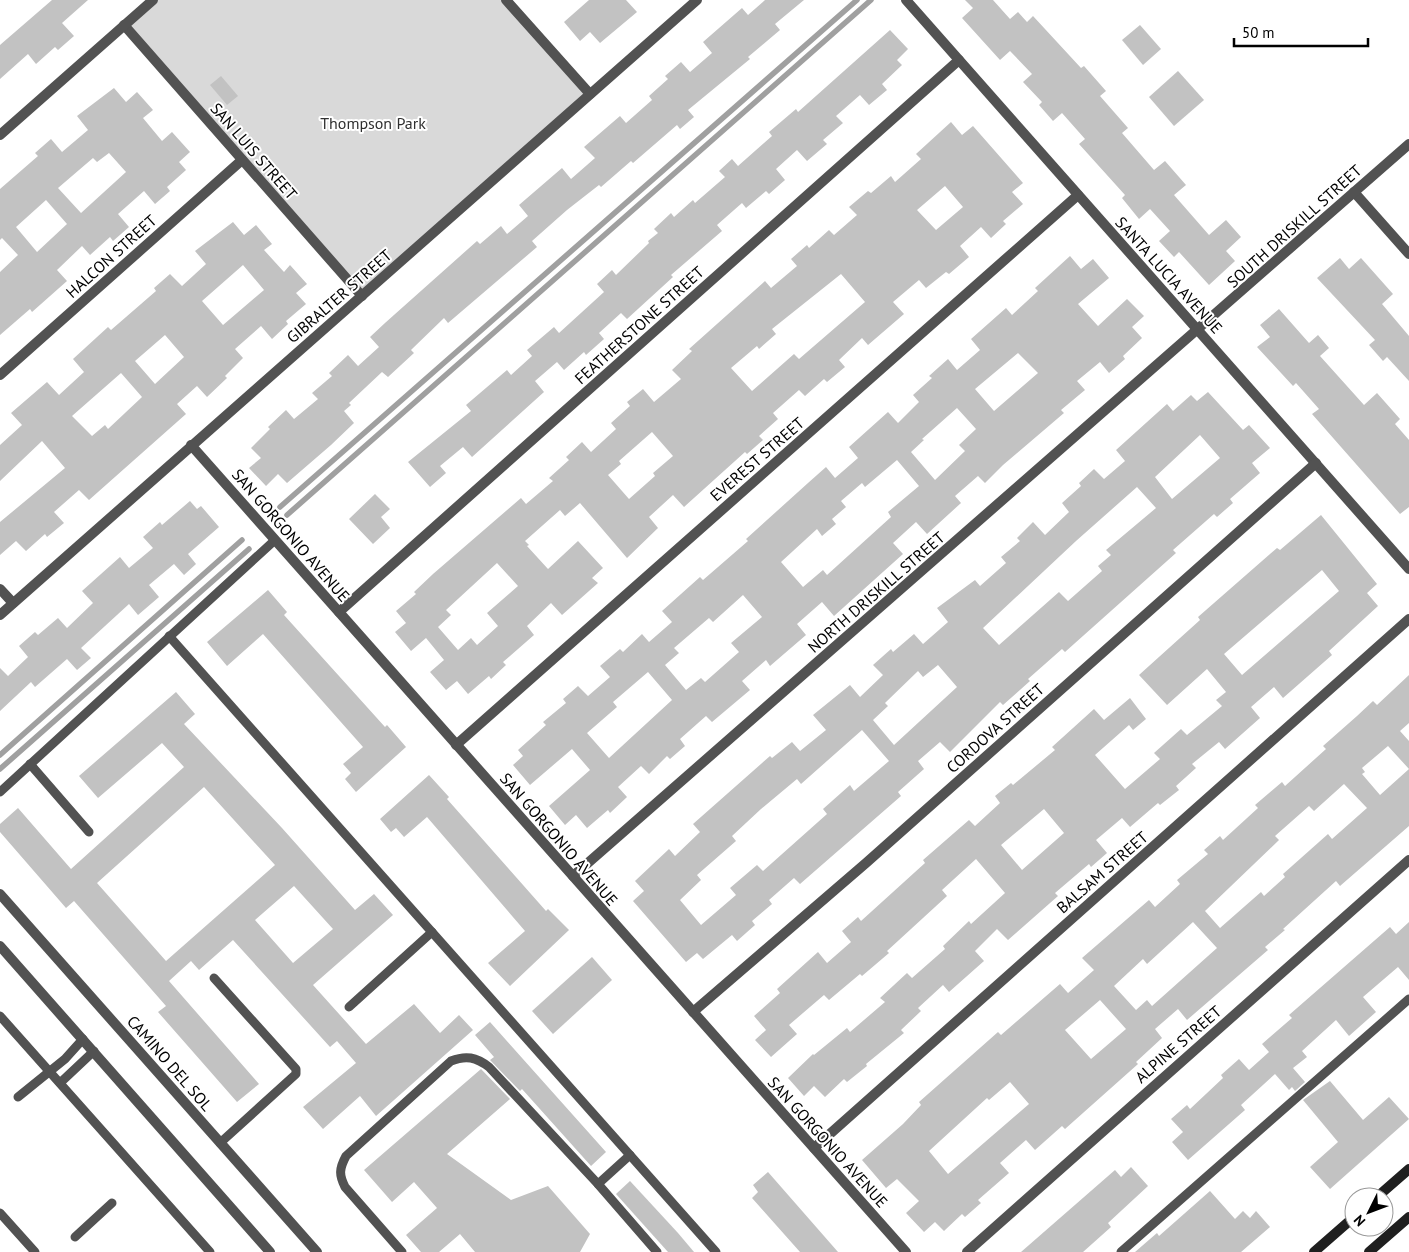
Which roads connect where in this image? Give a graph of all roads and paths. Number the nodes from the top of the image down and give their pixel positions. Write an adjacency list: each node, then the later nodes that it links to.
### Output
1 (152, 0): 5 (street)
2 (506, 0): 7 (street)
3 (697, 0): 7 (street, GIBRALTER STREET)
4 (906, 0): 6 (street, SANTA LUCIA AVENUE)
5 (124, 25): 8 (street); 10 (street, SAN LUIS STREET)
6 (959, 60): 12 (street, SANTA LUCIA AVENUE); 23 (street, FEATHERSTONE STREET)
7 (590, 94): 14 (street, GIBRALTER STREET)
8 (0, 135)
9 (1409, 144): 11 (street, SOUTH DRISKILL STREET)
10 (242, 160): 14 (street, SAN LUIS STREET); 16 (street, HALCON STREET)
11 (1354, 192): 13 (street); 15 (street, SOUTH DRISKILL STREET)
12 (1078, 195): 15 (street, SANTA LUCIA AVENUE); 27 (street, EVEREST STREET)
13 (1409, 254)
14 (362, 296): 17 (street, GIBRALTER STREET)
15 (1198, 330): 18 (street, SANTA LUCIA AVENUE); 32 (street, NORTH DRISKILL STREET)
16 (0, 375)
17 (191, 445): 19 (street, SAN GORGONIO AVENUE); 22 (street, GIBRALTER STREET)
18 (1316, 463): 20 (street, SANTA LUCIA AVENUE); 39 (street, CORDOVA STREET)
19 (275, 540): 23 (street, SAN GORGONIO AVENUE); 26 (lane)
20 (1409, 569)
21 (0, 588): 22 (street)
22 (13, 603): 24 (street, GIBRALTER STREET)
23 (339, 612): 27 (street, SAN GORGONIO AVENUE)
24 (0, 615)
25 (1409, 619): 47 (street, BALSAM STREET)
26 (169, 636): 28 (lane); 34 (lane)
27 (456, 745): 32 (street, SAN GORGONIO AVENUE)
28 (30, 764): 29 (lane); 30 (lane)
29 (0, 792)
30 (89, 832)
31 (1409, 860): 65 (street, ALPINE STREET)
32 (573, 876): 39 (street, SAN GORGONIO AVENUE)
33 (0, 894): 46 (street, CAMINO DEL SOL)
34 (432, 932): 38 (lane); 48 (lane)
35 (0, 946): 41 (street)
36 (214, 978): 46 (lane)
37 (1409, 999): 66 (lane)
38 (349, 1007)
39 (693, 1012): 47 (street, SAN GORGONIO AVENUE)
40 (0, 1016): 43 (lane)
41 (83, 1039): 42 (street); 43 (lane)
42 (94, 1051): 44 (lane); 59 (street)
43 (49, 1072): 44 (lane); 45 (lane)
44 (60, 1084): 58 (lane)
45 (18, 1098)
46 (220, 1143): 60 (street, CAMINO DEL SOL)
47 (814, 1148): 64 (street, SAN GORGONIO AVENUE)
48 (630, 1156): 50 (lane); 63 (lane)
49 (1409, 1168): 51 (main road)
50 (598, 1184): 61 (lane); 62 (lane)
51 (1388, 1187)
52 (112, 1203): 56 (lane)
53 (0, 1213): 57 (lane)
54 (1409, 1217): 68 (main road)
55 (1344, 1226): 67 (main road)
56 (75, 1237)
57 (35, 1252)
58 (210, 1252)
59 (270, 1252)
60 (317, 1252)
61 (402, 1252)
62 (657, 1252)
63 (716, 1252)
64 (906, 1252)
65 (967, 1252)
66 (1121, 1252)
67 (1314, 1252)
68 (1369, 1252)

